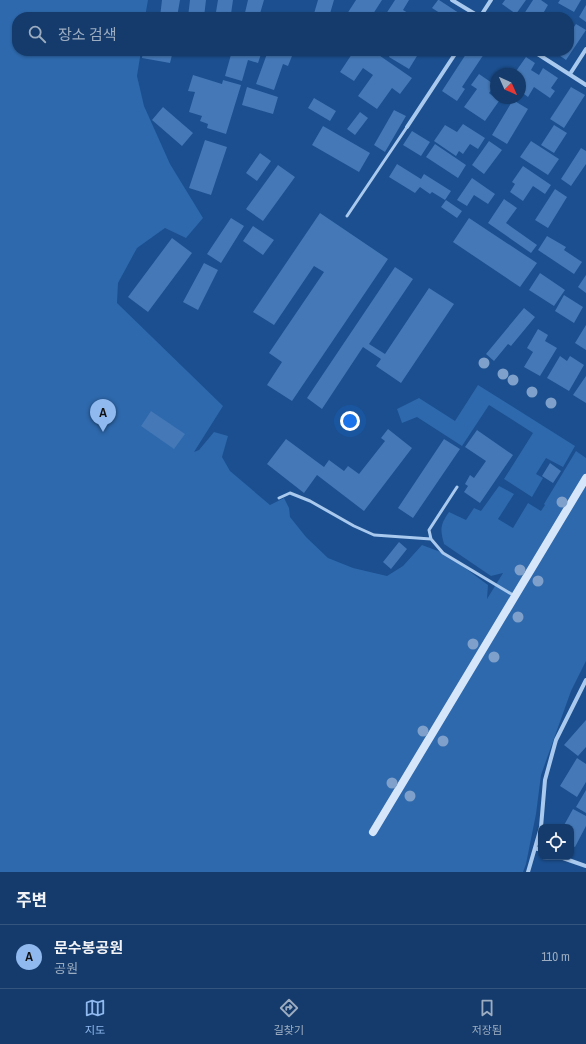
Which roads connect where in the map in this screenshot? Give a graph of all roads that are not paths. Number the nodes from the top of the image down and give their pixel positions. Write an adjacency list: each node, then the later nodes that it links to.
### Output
1 (452, 0): 3 (street)
2 (491, 0): 4 (street)
3 (472, 12)
4 (483, 12)
5 (586, 50): 8 (street)
6 (454, 56): 10 (street)
7 (541, 56): 8 (street)
8 (570, 74): 9 (street)
9 (586, 85)
10 (407, 127): 11 (lane)
11 (347, 216)
12 (586, 478): 16 (street)
13 (457, 487): 15 (lane)
14 (279, 498): 15 (lane)
15 (431, 539): 16 (lane)
16 (515, 596): 19 (street)
17 (586, 680): 18 (street)
18 (541, 824)
19 (373, 832)
20 (538, 838): 21 (street)
21 (535, 848): 22 (street); 25 (street)
22 (538, 849)
23 (569, 860): 24 (street)
24 (586, 866)
25 (528, 872)

